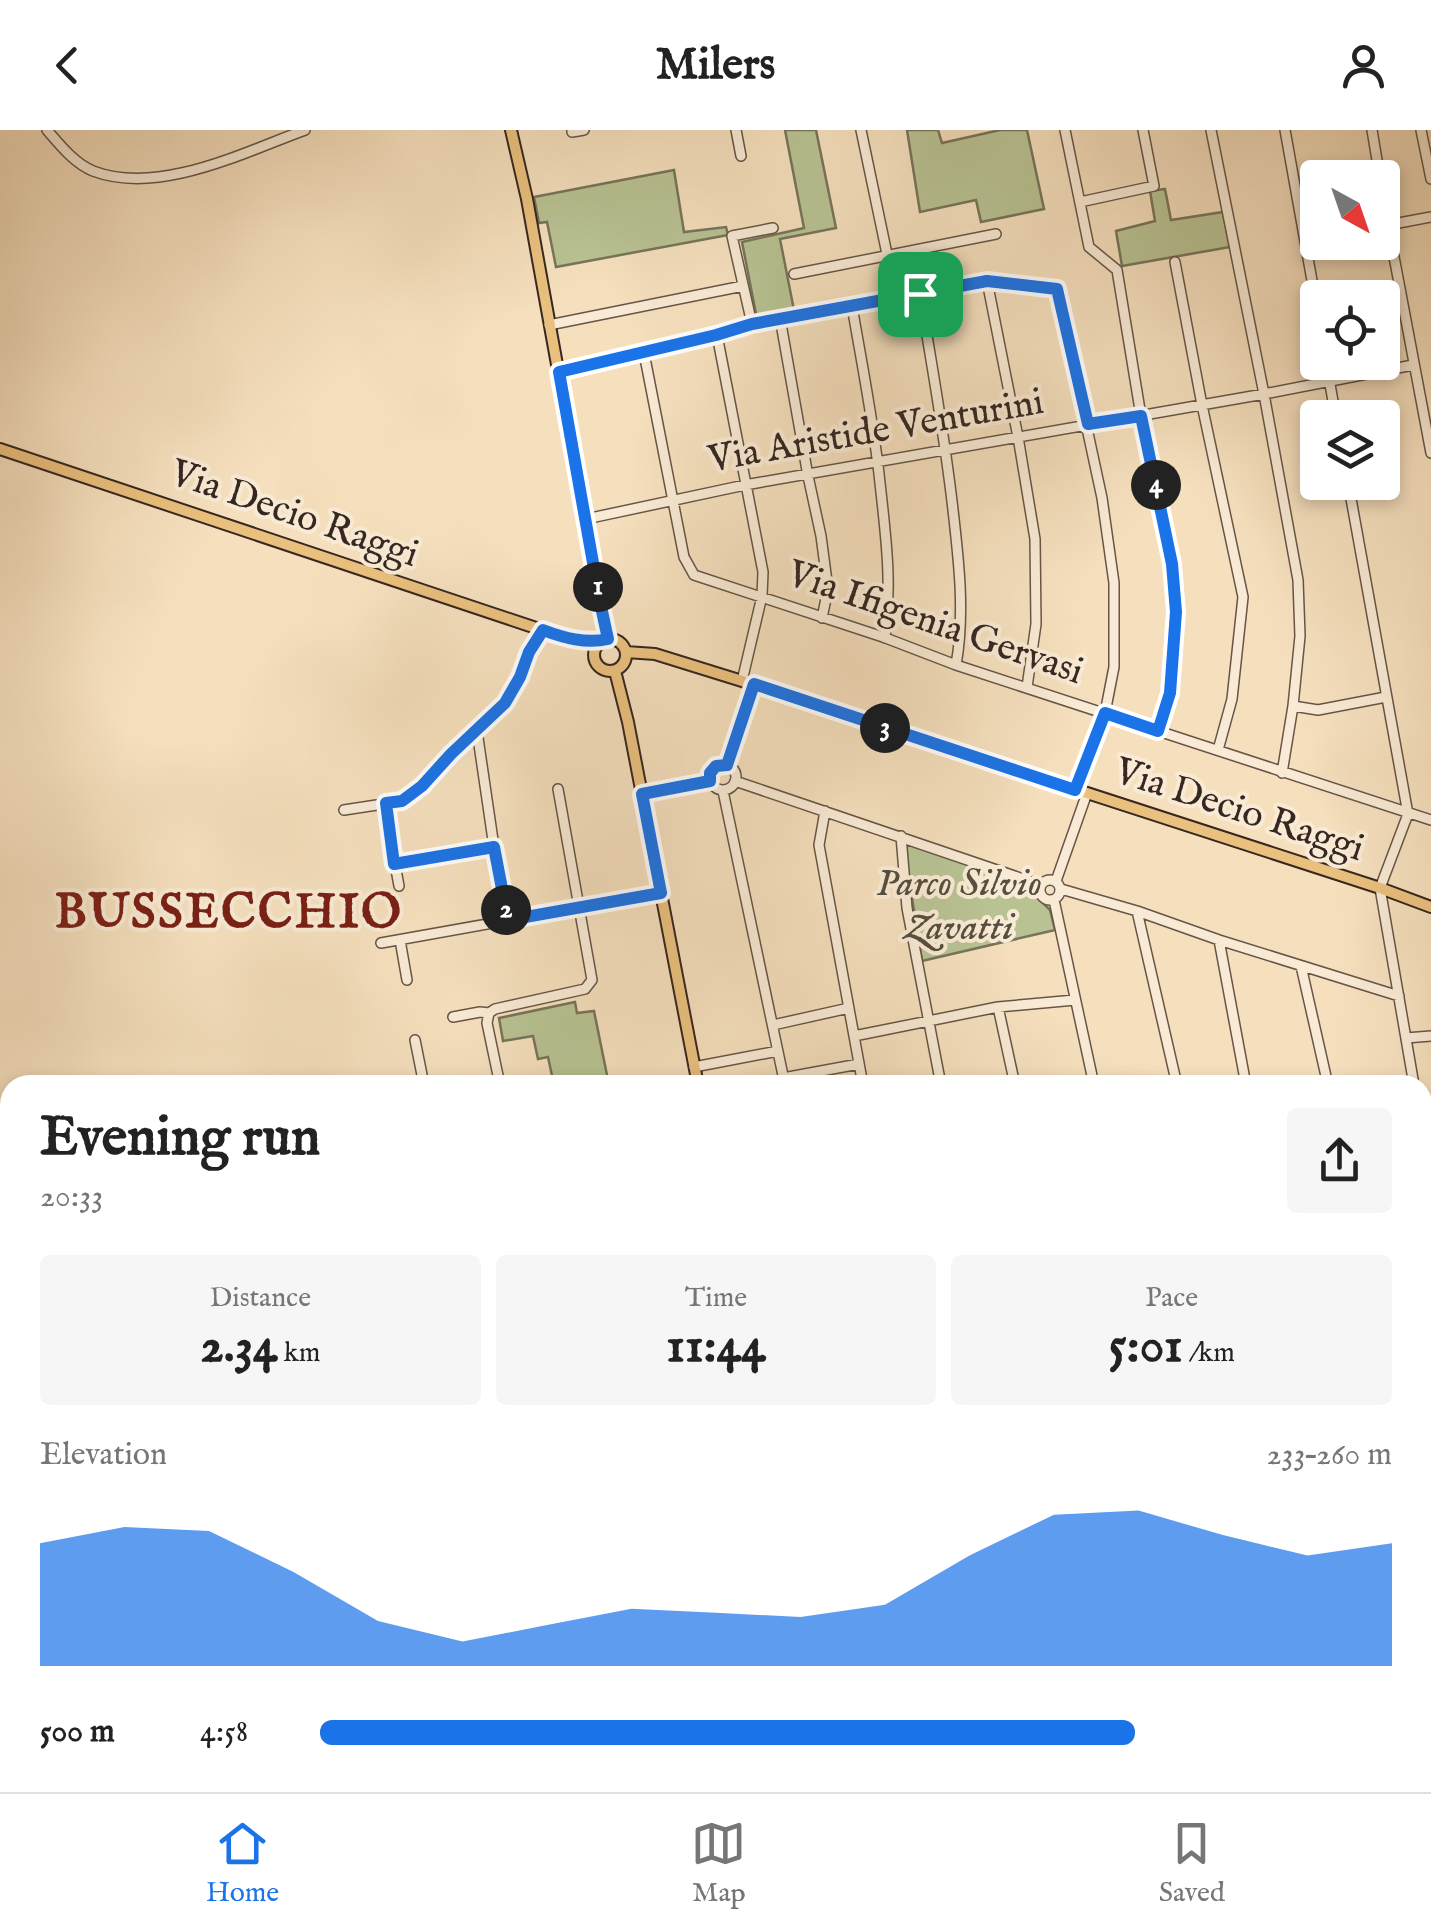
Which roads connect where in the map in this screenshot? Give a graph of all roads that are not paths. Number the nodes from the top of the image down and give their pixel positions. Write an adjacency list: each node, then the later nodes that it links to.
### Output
1 (47, 130): 2 (street)
2 (305, 130)
3 (510, 130): 34 (main road)
4 (572, 130): 5 (street)
5 (584, 130)
6 (736, 130): 14 (street)
7 (861, 130): 22 (street)
8 (1065, 130): 17 (street)
9 (1143, 130): 17 (street)
10 (1211, 130): 42 (street)
11 (1285, 130): 26 (street)
12 (1372, 130): 15 (street)
13 (1421, 130): 16 (street)
14 (741, 156)
15 (1377, 160)
16 (1431, 179)
17 (1080, 202): 45 (street)
18 (1431, 217): 19 (street)
19 (1400, 223)
20 (774, 228): 28 (street)
21 (996, 234): 22 (street)
22 (886, 255): 25 (street); 30 (street)
23 (1394, 260): 37 (street)
24 (1175, 262): 44 (street)
25 (794, 274)
26 (1312, 280)
27 (987, 281): 29 (street); 46 (street); 47 (street)
28 (744, 286): 33 (street); 34 (street)
29 (920, 294): 30 (street); 49 (street)
30 (896, 298): 31 (street)
31 (852, 306): 32 (street); 51 (street)
32 (780, 318): 33 (street); 52 (street)
33 (752, 324): 35 (street)
34 (549, 325): 38 (main road)
35 (716, 335): 36 (street); 53 (street)
36 (644, 353): 38 (street); 54 (street, Via Ifigenia Gervasi)
37 (1413, 365): 39 (street, Via Aristide Venturini); 41 (street)
38 (559, 372): 56 (main road)
39 (1330, 381): 42 (street, Via Aristide Venturini); 43 (street)
40 (1431, 383): 41 (street)
41 (1418, 386): 50 (street)
42 (1264, 394): 44 (street, Via Aristide Venturini); 70 (street)
43 (1333, 400)
44 (1202, 405): 45 (street, Via Aristide Venturini); 74 (street)
45 (1141, 416): 46 (street, Via Aristide Venturini); 72 (street)
46 (1088, 424): 47 (street, Via Aristide Venturini); 71 (street)
47 (1018, 437): 49 (street, Via Aristide Venturini); 68 (street)
48 (0, 448): 59 (main road, Via Decio Raggi)
49 (946, 450): 51 (street, Via Aristide Venturini); 65 (street)
50 (1431, 452)
51 (879, 463): 52 (street, Via Aristide Venturini); 60 (street)
52 (808, 476): 53 (street, Via Aristide Venturini); 58 (street)
53 (745, 486): 54 (street, Via Aristide Venturini); 57 (street)
54 (674, 500): 56 (street, Via Aristide Venturini); 57 (street, Via Ifigenia Gervasi)
55 (1351, 500): 69 (street)
56 (586, 519): 62 (main road)
57 (762, 596): 58 (street, Via Ifigenia Gervasi); 67 (street)
58 (822, 618): 60 (street, Via Ifigenia Gervasi)
59 (543, 630): 61 (main road, Via Decio Raggi); 73 (street)
60 (885, 638): 65 (street, Via Ifigenia Gervasi)
61 (570, 639): 62 (main road, Via Decio Raggi); 64 (main road, Via Decio Raggi)
62 (605, 640): 63 (main road); 64 (main road)
63 (626, 652): 66 (main road); 67 (main road, Via Decio Raggi)
64 (596, 662): 66 (main road)
65 (956, 665): 68 (street, Via Ifigenia Gervasi)
66 (615, 671): 82 (main road)
67 (748, 682): 75 (street); 81 (main road, Via Decio Raggi)
68 (1028, 687): 71 (street, Via Ifigenia Gervasi)
69 (1386, 698): 70 (street); 86 (street)
70 (1293, 706): 76 (street)
71 (1105, 713): 72 (street, Via Ifigenia Gervasi); 81 (street)
72 (1158, 731): 74 (street, Via Ifigenia Gervasi)
73 (477, 732): 83 (street); 89 (street)
74 (1218, 750): 76 (street, Via Ifigenia Gervasi)
75 (727, 765): 77 (street); 78 (street)
76 (1282, 773): 86 (street, Via Ifigenia Gervasi)
77 (710, 781): 80 (street); 82 (street)
78 (735, 781): 80 (street); 85 (street)
79 (558, 789): 98 (street)
80 (723, 791): 113 (street)
81 (1081, 792): 92 (street); 94 (main road, Via Decio Raggi)
82 (642, 794): 95 (main road)
83 (386, 803): 84 (street); 90 (street)
84 (344, 810)
85 (826, 810): 88 (street); 109 (street)
86 (1408, 814): 87 (street, Via Ifigenia Gervasi); 94 (street)
87 (1431, 820)
88 (901, 836): 91 (street); 112 (street)
89 (494, 847): 90 (street); 100 (street)
90 (394, 864): 93 (street)
91 (1041, 885): 92 (street); 96 (street)
92 (1058, 885): 96 (street); 99 (street)
93 (399, 886)
94 (1380, 888): 97 (main road, Via Decio Raggi); 106 (street)
95 (661, 893): 98 (street); 120 (main road)
96 (1054, 900): 107 (street)
97 (1431, 907)
98 (579, 908): 100 (street); 110 (street)
99 (1138, 911): 102 (street); 130 (street)
100 (508, 920): 101 (street)
101 (400, 940): 103 (street); 105 (street)
102 (1219, 940): 104 (street); 131 (street)
103 (381, 943)
104 (1301, 966): 106 (street); 132 (street)
105 (406, 980)
106 (1399, 996): 116 (street)
107 (1075, 1000): 108 (street); 129 (street)
108 (998, 1007): 112 (street); 128 (street)
109 (849, 1008): 113 (street); 114 (street)
110 (489, 1014): 111 (street); 122 (street)
111 (453, 1017)
112 (928, 1023): 114 (street); 127 (street)
113 (774, 1026): 118 (street)
114 (854, 1036): 119 (street)
115 (1431, 1036): 116 (street)
116 (1406, 1038): 133 (street)
117 (416, 1040): 121 (street)
118 (778, 1051): 120 (street); 124 (street)
119 (859, 1064): 125 (street); 126 (street)
120 (694, 1067): 123 (main road)
121 (422, 1075)
122 (498, 1075)
123 (696, 1075)
124 (783, 1075)
125 (810, 1075)
126 (861, 1075)
127 (940, 1075)
128 (1013, 1075)
129 (1092, 1075)
130 (1175, 1075)
131 (1244, 1075)
132 (1326, 1075)
133 (1412, 1075)

